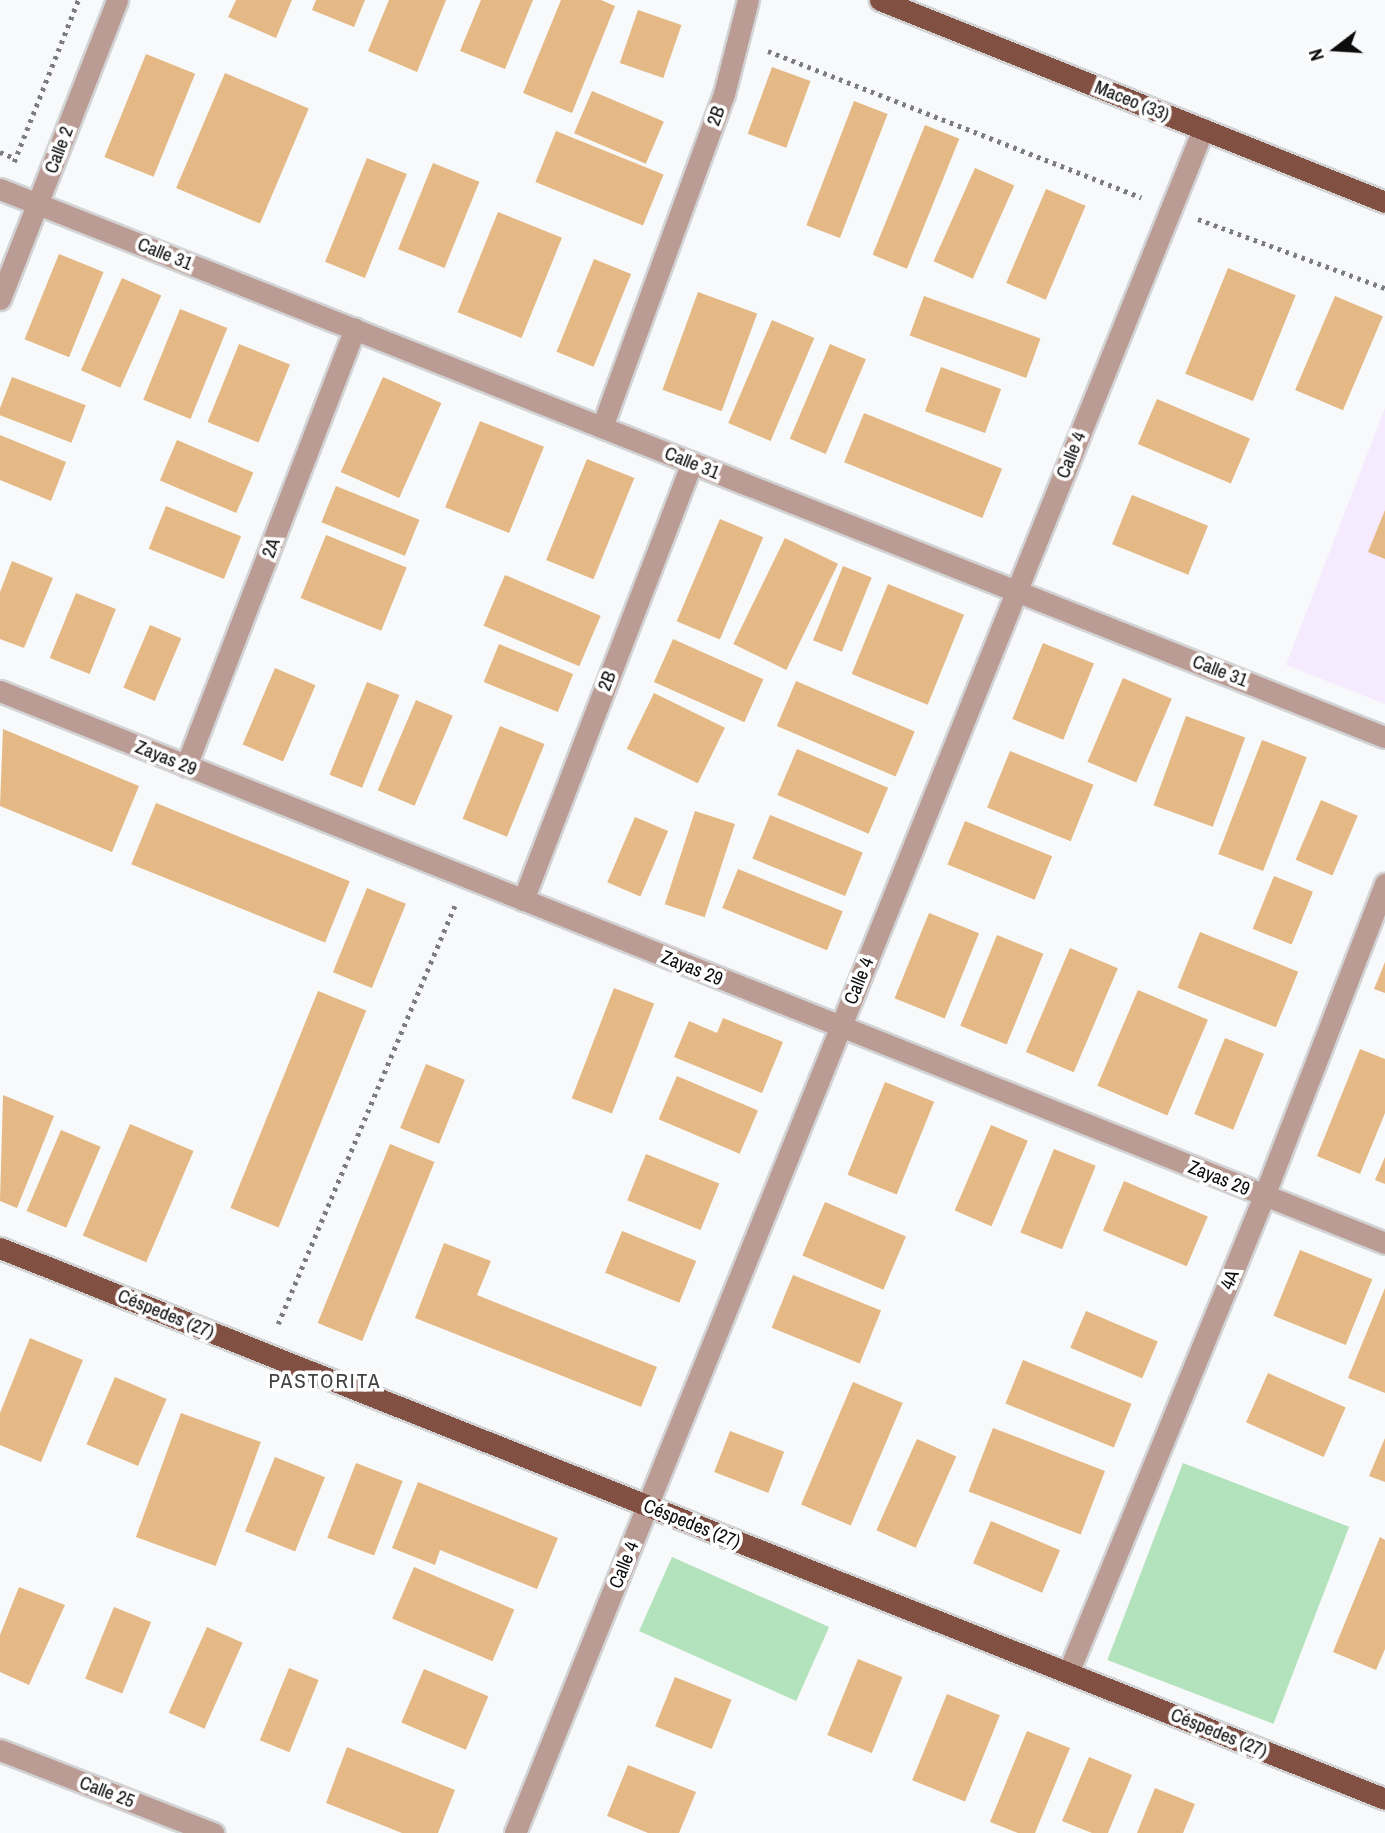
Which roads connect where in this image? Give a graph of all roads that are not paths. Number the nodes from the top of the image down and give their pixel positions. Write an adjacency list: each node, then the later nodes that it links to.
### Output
1 (117, 0): 7 (street, Calle 2)
2 (748, 0): 10 (street, 2B)
3 (880, 0): 4 (main road, Maceo (33))
4 (1203, 129): 6 (main road, Maceo (33)); 12 (street, Calle 4)
5 (2, 190): 7 (street, Calle 31)
6 (1385, 202)
7 (38, 203): 8 (street, Calle 2); 9 (street, Calle 31)
8 (0, 299)
9 (355, 329): 10 (street, Calle 31); 15 (street, 2A)
10 (602, 427): 11 (street, Calle 31)
11 (692, 463): 12 (street, Calle 31); 17 (street, 2B)
12 (1016, 592): 14 (street, Calle 31); 18 (street, Calle 4)
13 (0, 691): 15 (street, Zayas 29)
14 (1385, 737)
15 (186, 766): 17 (street, Zayas 29)
16 (1385, 884): 19 (street, 4A)
17 (523, 900): 18 (street, Zayas 29)
18 (841, 1027): 19 (street, Zayas 29); 22 (street, Calle 4)
19 (1264, 1196): 20 (street, Zayas 29); 23 (street, 4A)
20 (1385, 1243)
21 (0, 1248): 22 (main road, Céspedes (27))
22 (648, 1506): 23 (main road, Céspedes (27)); 27 (street, Calle 4)
23 (1068, 1673): 25 (main road, Céspedes (27))
24 (0, 1750): 26 (street, Calle 25)
25 (1385, 1799)
26 (213, 1833)
27 (516, 1833)

